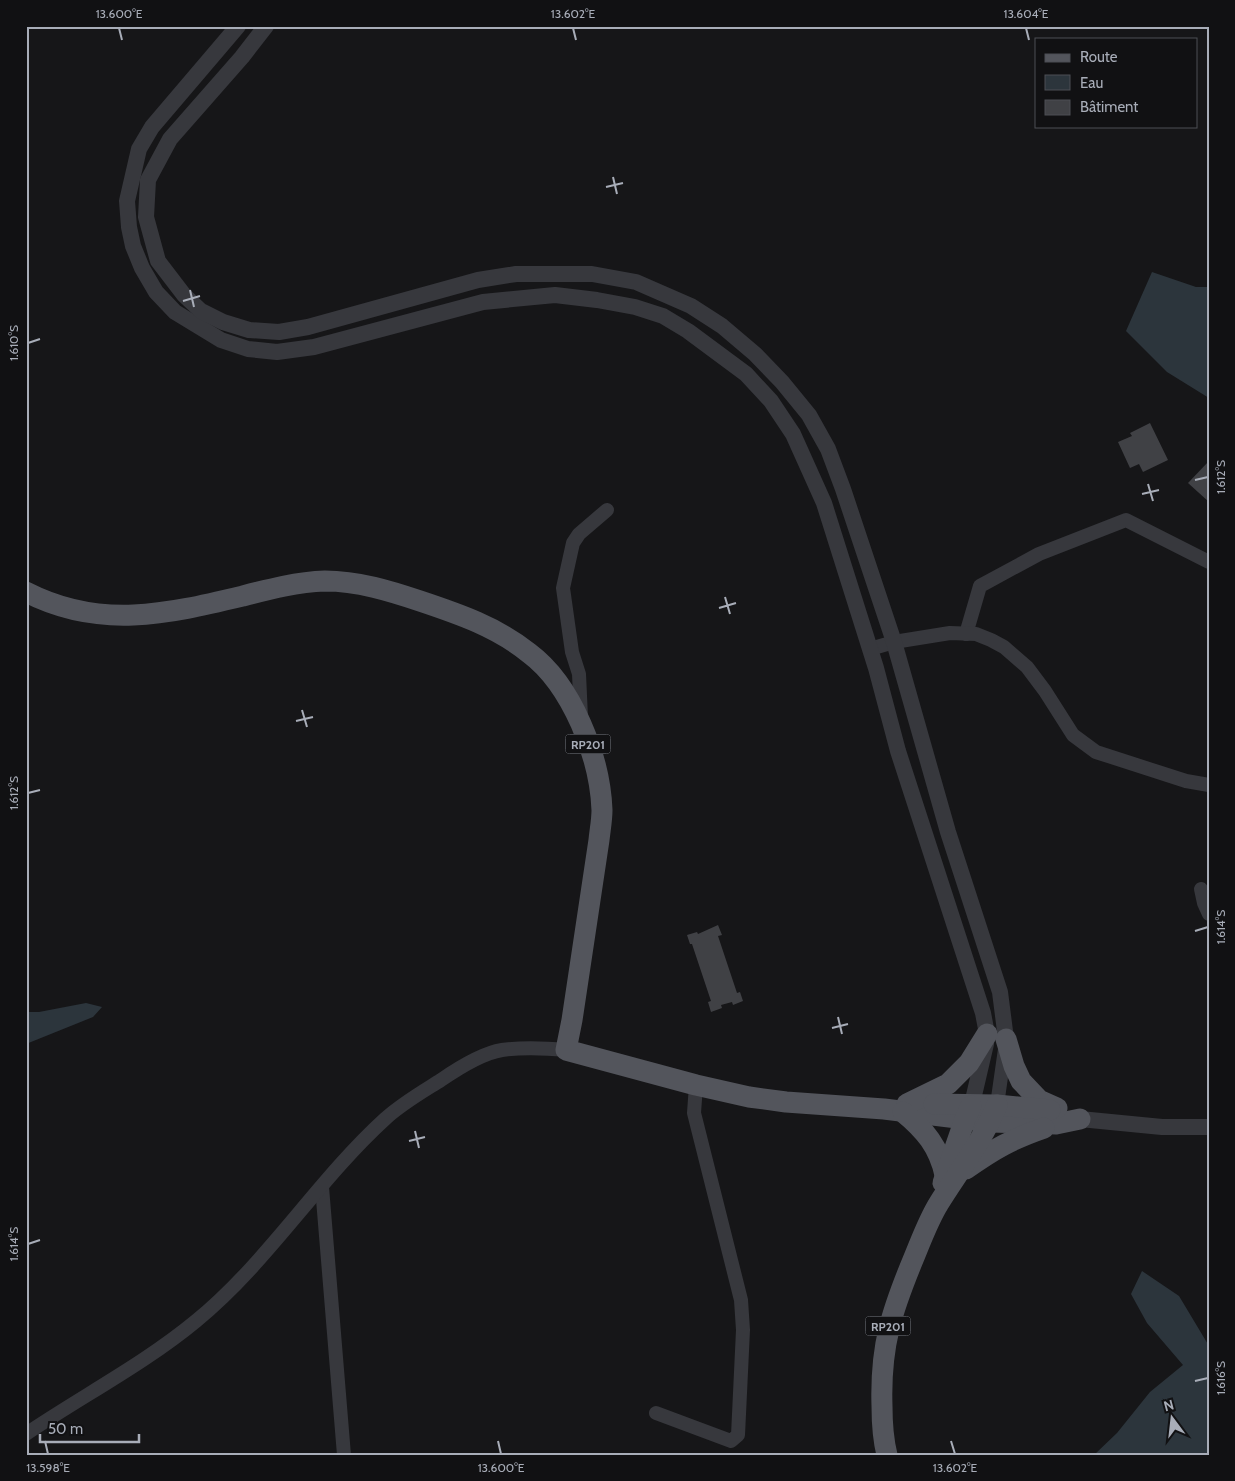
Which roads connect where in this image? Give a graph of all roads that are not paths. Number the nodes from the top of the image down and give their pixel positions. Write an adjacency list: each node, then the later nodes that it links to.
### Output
1 (238, 26): 8 (street)
2 (266, 26): 7 (street)
3 (607, 510): 9 (street)
4 (1209, 562): 6 (street)
5 (26, 592): 9 (main road, RP201)
6 (966, 634): 7 (street); 10 (street)
7 (894, 642): 8 (street); 13 (street)
8 (870, 649): 13 (street)
9 (582, 725): 14 (main road, RP201)
10 (1209, 785)
11 (1201, 889): 12 (street)
12 (1209, 914)
13 (996, 1036): 16 (main road); 17 (street); 18 (street); 19 (main road)
14 (566, 1050): 15 (main road); 22 (street)
15 (696, 1085): 16 (main road); 23 (street)
16 (898, 1108): 17 (main road); 21 (main road)
17 (968, 1111): 18 (main road); 21 (main road)
18 (994, 1113): 19 (main road); 21 (main road)
19 (1066, 1118): 20 (street); 21 (main road)
20 (1209, 1127)
21 (951, 1175): 26 (main road, RP201)
22 (322, 1187): 24 (street); 25 (street)
23 (656, 1413)
24 (26, 1434)
25 (344, 1455)
26 (887, 1455)

